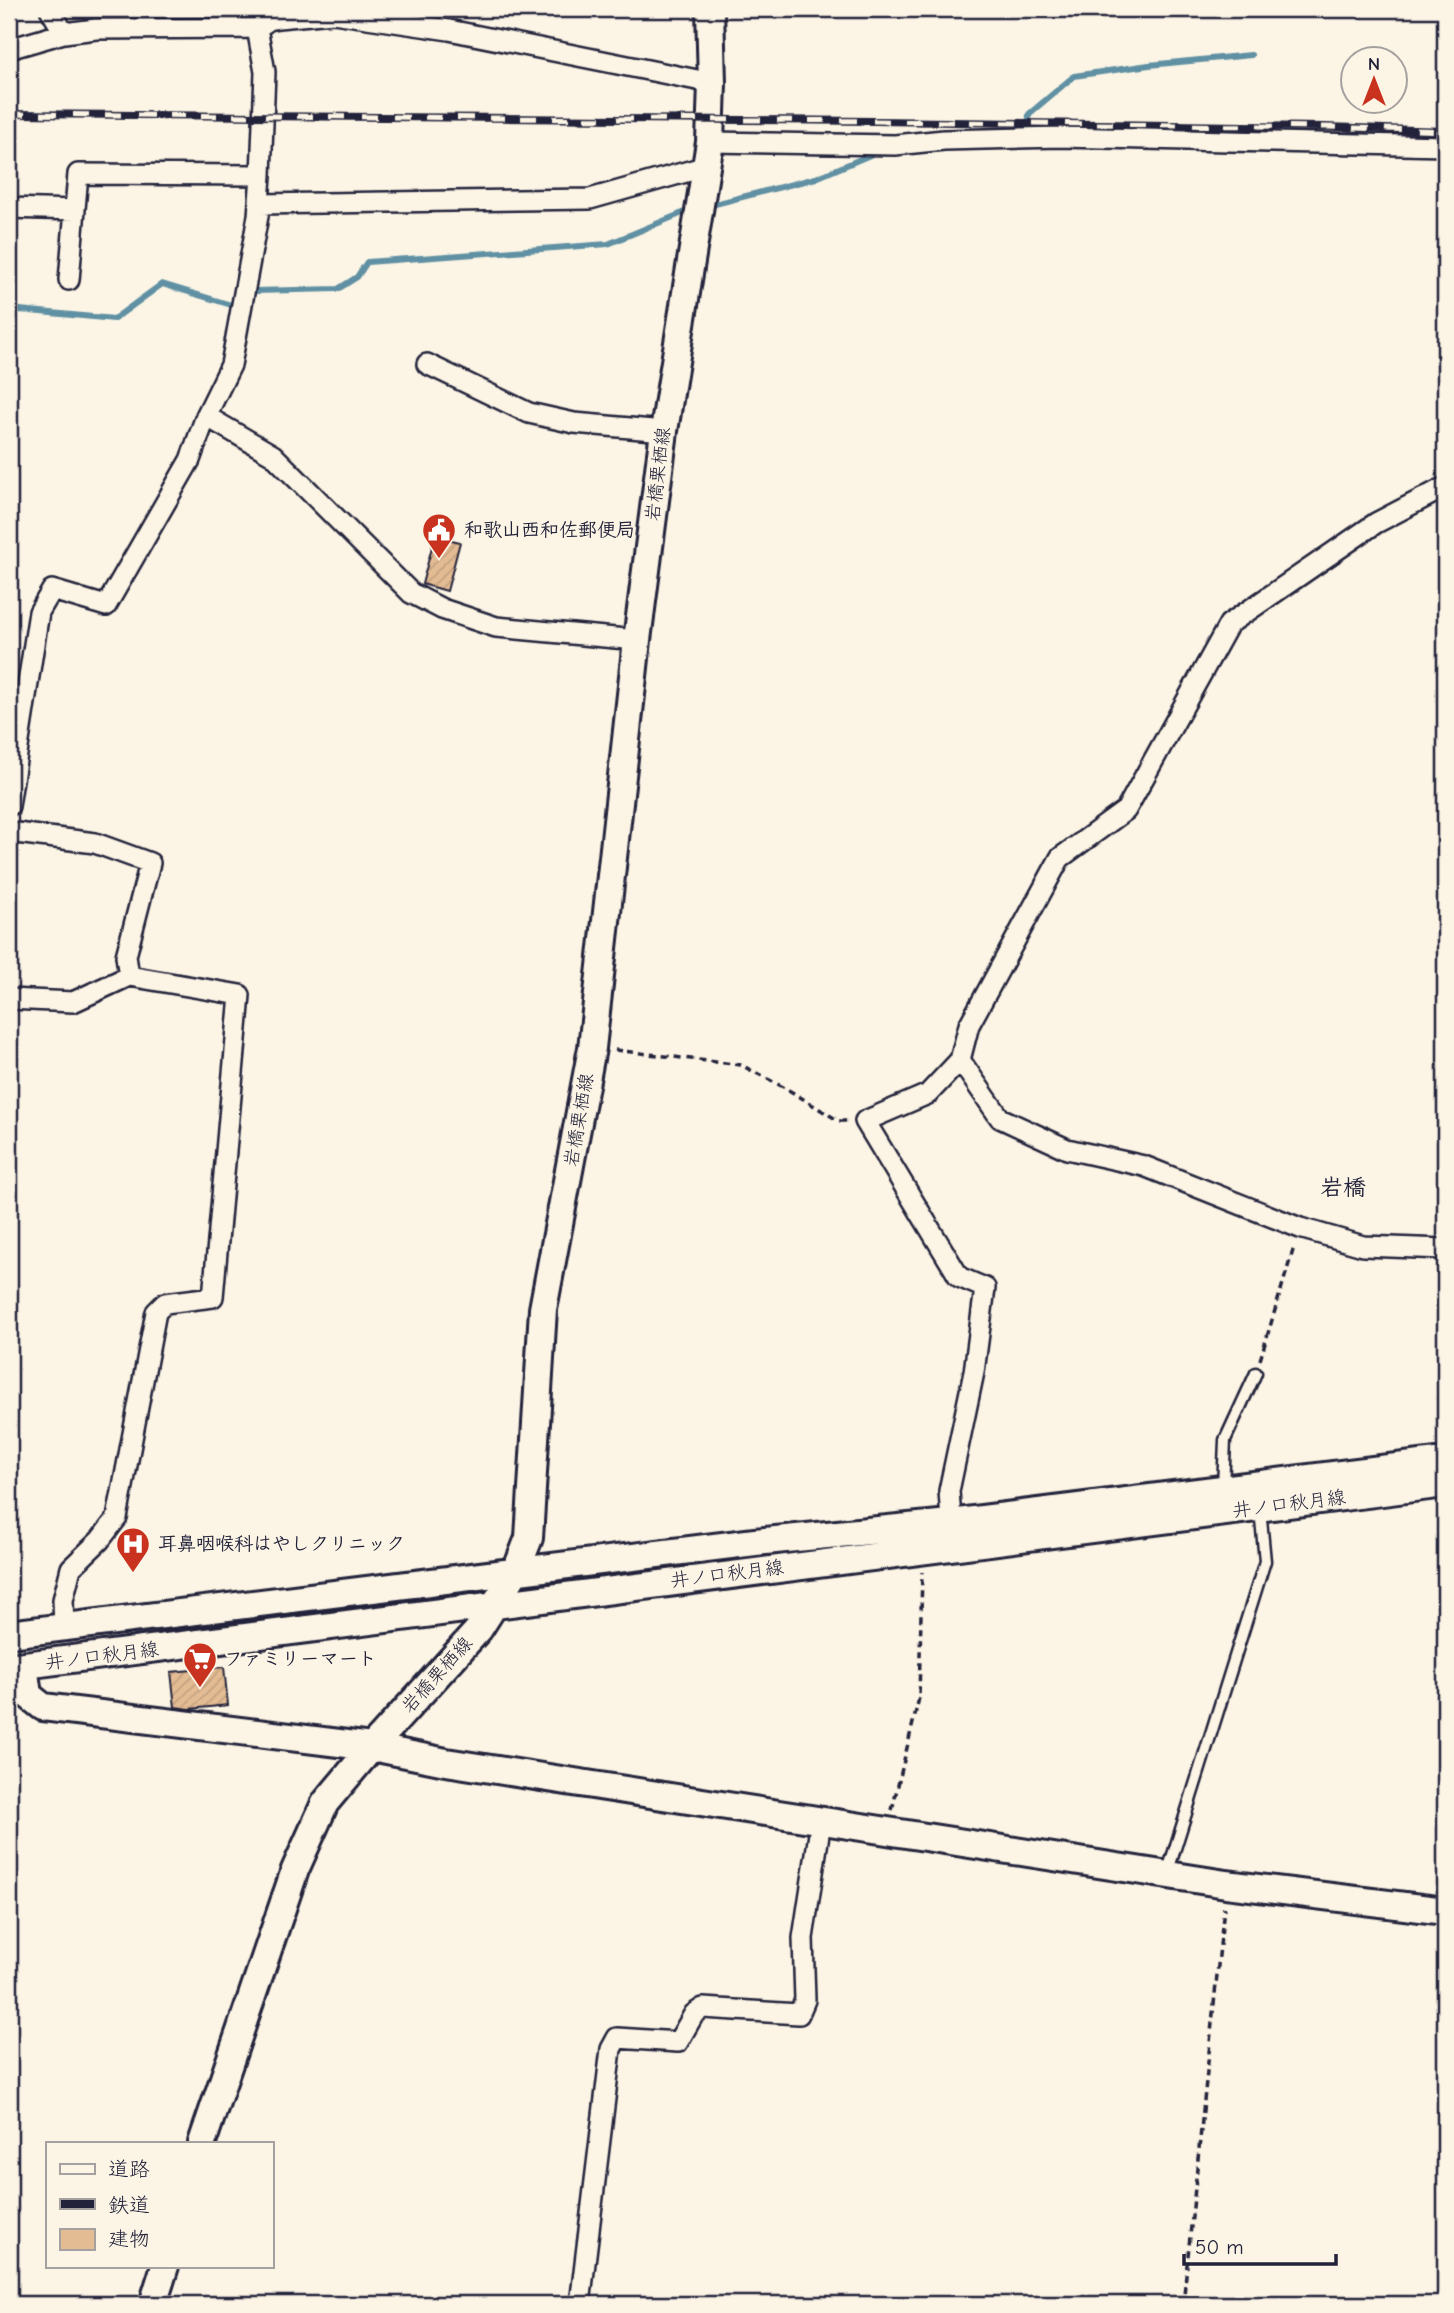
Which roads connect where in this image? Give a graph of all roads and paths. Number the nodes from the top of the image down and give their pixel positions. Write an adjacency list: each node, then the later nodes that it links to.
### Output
1 (50, 9): 5 (street)
2 (710, 9): 7 (main road, 岩橋栗栖線)
3 (204, 18): 4 (street); 5 (street)
4 (265, 19): 7 (street); 10 (street)
5 (64, 33): 6 (street)
6 (9, 49)
7 (712, 83): 9 (main road, 岩橋栗栖線)
8 (1445, 146): 9 (street)
9 (708, 154): 11 (street); 17 (main road, 岩橋栗栖線)
10 (261, 176): 11 (street); 13 (street)
11 (259, 204): 16 (street)
12 (9, 208): 13 (street)
13 (75, 210): 14 (street)
14 (69, 280)
15 (427, 364): 17 (street)
16 (206, 416): 19 (street); 20 (street)
17 (664, 431): 19 (main road, 岩橋栗栖線)
18 (1445, 487): 25 (street)
19 (637, 640): 24 (main road, 岩橋栗栖線)
20 (9, 806)
21 (9, 832): 22 (street)
22 (129, 976): 23 (street); 38 (street)
23 (9, 999)
24 (592, 1048): 26 (path); 36 (main road, 岩橋栗栖線)
25 (960, 1060): 26 (street); 27 (street)
26 (865, 1121): 34 (street)
27 (1300, 1228): 28 (street); 29 (path)
28 (1445, 1249)
29 (1256, 1373): 32 (lane)
30 (1445, 1461): 32 (main road, 井ノ口秋月線)
31 (1445, 1484): 33 (main road, 井ノ口秋月線)
32 (1223, 1489): 34 (main road, 井ノ口秋月線)
33 (1260, 1507): 34 (main road, 井ノ口秋月線); 44 (lane)
34 (952, 1534): 35 (main road, 井ノ口秋月線); 36 (main road, 井ノ口秋月線)
35 (921, 1549): 37 (main road, 井ノ口秋月線); 43 (path)
36 (516, 1571): 37 (main road, 岩橋栗栖線); 38 (main road, 井ノ口秋月線)
37 (496, 1603): 40 (main road, 井ノ口秋月線); 41 (main road, 岩橋栗栖線)
38 (64, 1629): 39 (main road, 井ノ口秋月線)
39 (9, 1634)
40 (16, 1666): 41 (main road)
41 (372, 1747): 42 (main road); 47 (main road, 岩橋栗栖線)
42 (821, 1821): 43 (main road); 50 (street)
43 (887, 1831): 44 (main road)
44 (1166, 1874): 45 (main road)
45 (1226, 1884): 46 (main road); 51 (path)
46 (1445, 1911)
47 (202, 2142)
48 (164, 2268): 49 (main road)
49 (153, 2304)
50 (580, 2304)
51 (1183, 2304)

